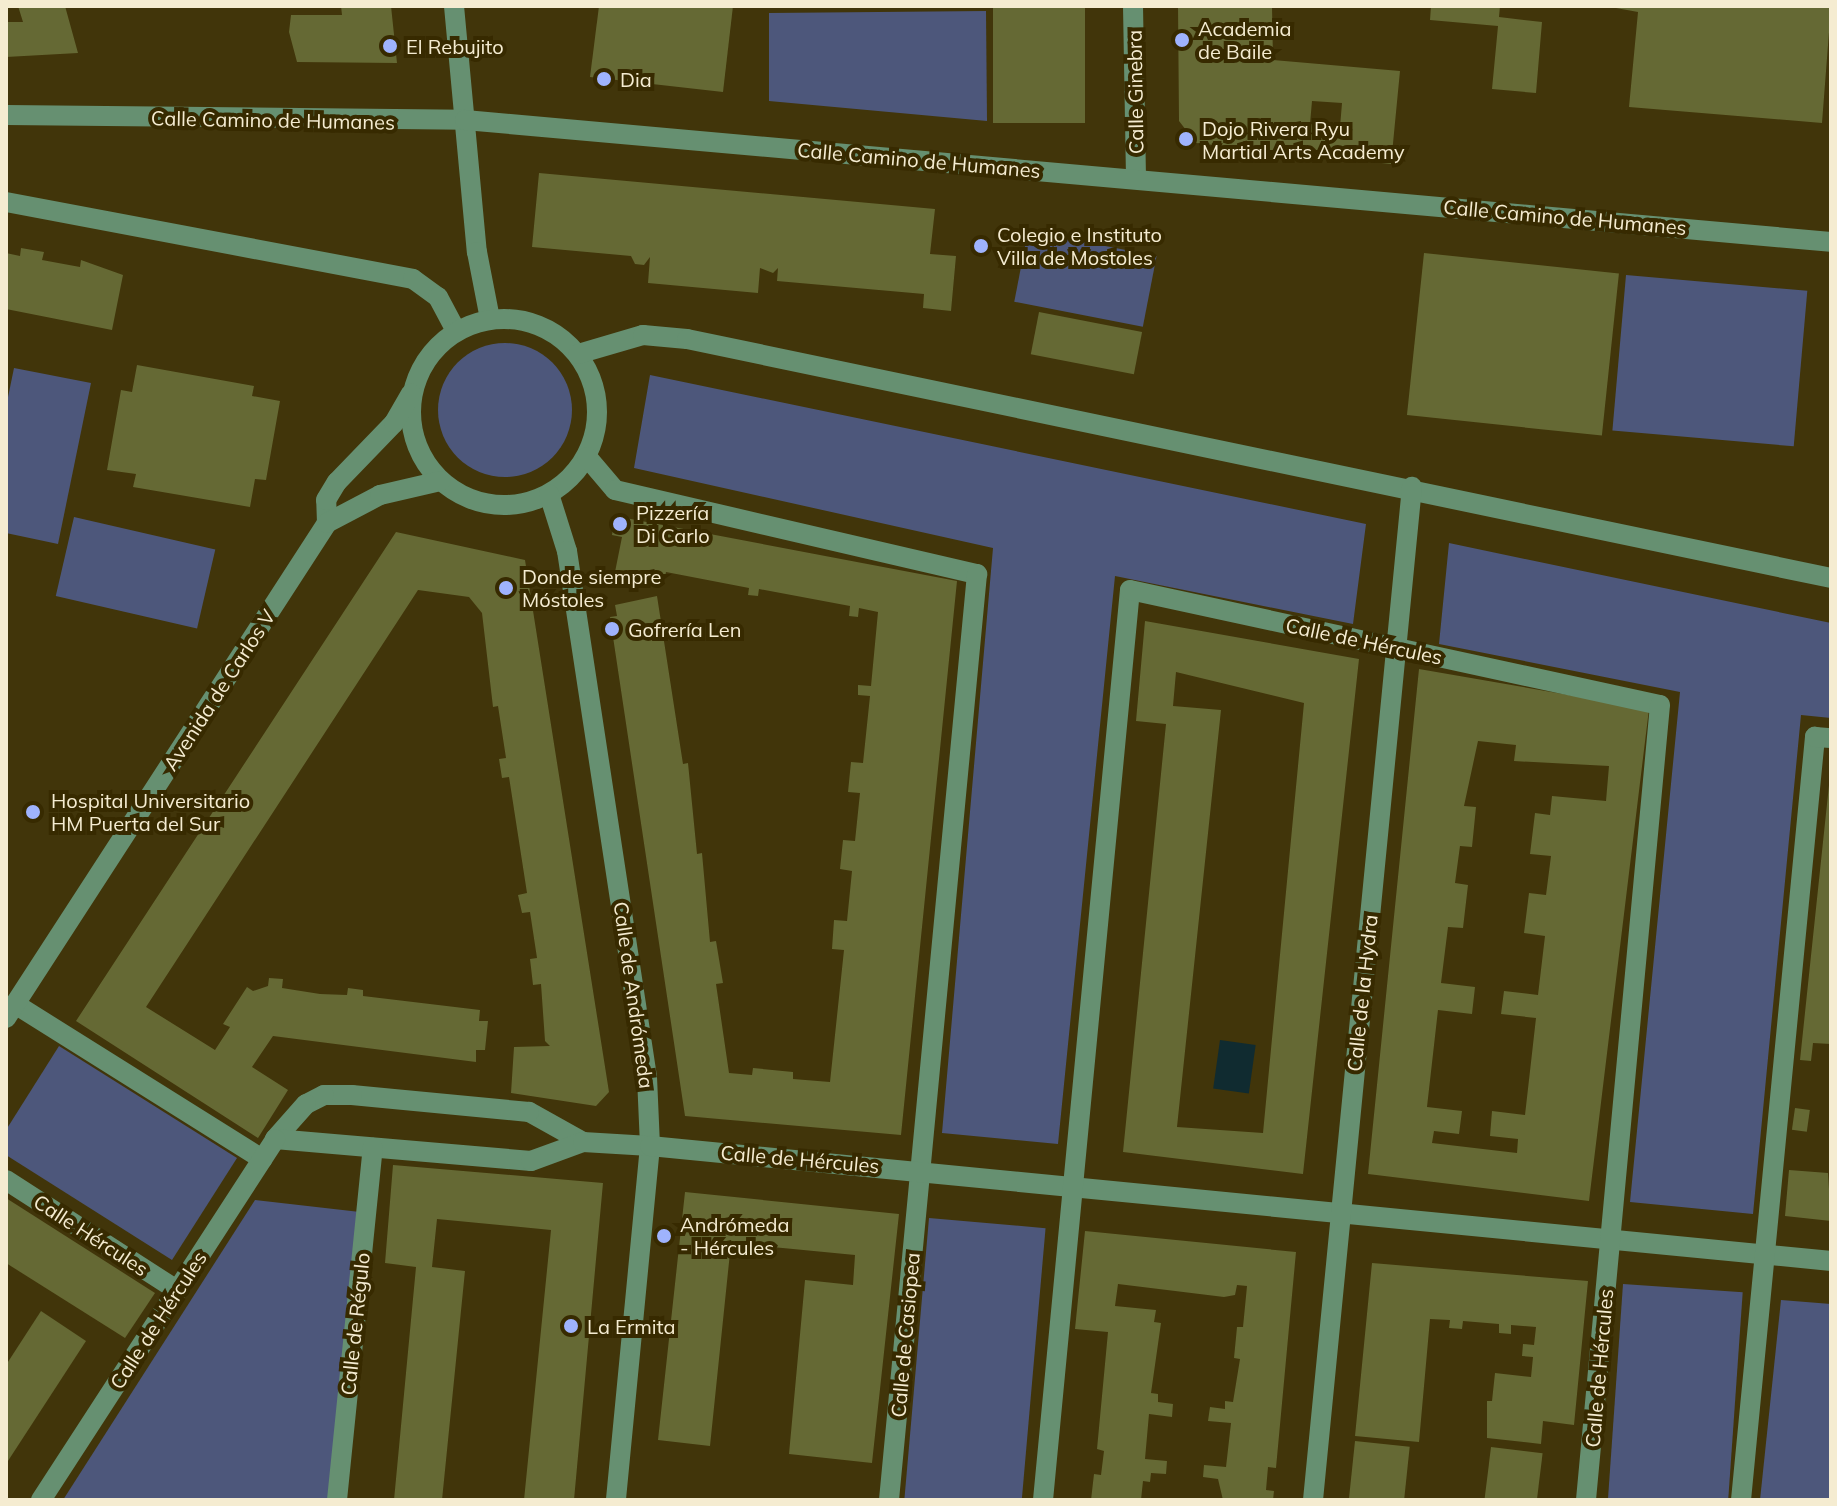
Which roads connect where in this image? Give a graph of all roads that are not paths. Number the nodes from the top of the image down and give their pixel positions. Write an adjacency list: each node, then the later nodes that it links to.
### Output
1 (454, 6): 4 (street)
2 (1133, 6): 5 (street, Calle Ginebra)
3 (6, 115): 4 (street, Calle Camino de Humanes)
4 (465, 120): 5 (street, Calle Camino de Humanes); 8 (street)
5 (1136, 178): 7 (street, Calle Camino de Humanes)
6 (6, 202): 9 (street)
7 (1831, 242)
8 (490, 319): 9 (street); 10 (street)
9 (456, 331): 11 (street)
10 (578, 354): 12 (street); 14 (street)
11 (414, 388): 13 (street); 16 (street, Avenida de Carlos V)
12 (587, 457): 15 (street); 26 (street)
13 (440, 481): 15 (street); 16 (street, Avenida de Carlos V)
14 (1412, 487): 17 (street); 18 (street, Calle de la Hydra)
15 (549, 494): 23 (street, Calle de Andrómeda)
16 (327, 523): 20 (street, Avenida de Carlos V)
17 (1831, 578)
18 (1396, 648): 28 (street, Calle de Hércules); 29 (street, Calle de la Hydra); 30 (street, Calle de Hércules)
19 (1831, 738): 31 (street)
20 (11, 1011): 25 (street)
21 (275, 1139): 22 (street, Calle de Hércules); 24 (street, Calle de Hércules); 25 (street, Calle de Hércules)
22 (583, 1142): 23 (street, Calle de Hércules); 24 (street, Calle de Hércules)
23 (650, 1146): 26 (street, Calle de Hércules); 36 (street, Calle de Andrómeda)
24 (373, 1148): 35 (street, Calle de Régulo)
25 (262, 1159): 33 (street, Calle de Hércules)
26 (921, 1169): 28 (street, Calle de Hércules); 37 (street, Calle de Casiopea)
27 (6, 1180): 33 (street, Calle Hércules)
28 (1074, 1184): 29 (street, Calle de Hércules); 38 (street)
29 (1340, 1210): 30 (street, Calle de Hércules); 39 (street, Calle de la Hydra)
30 (1611, 1237): 31 (street, Calle de Hércules); 40 (street, Calle de Hércules)
31 (1764, 1254): 32 (street, Calle de Hércules); 41 (street)
32 (1831, 1261)
33 (177, 1290): 34 (street, Calle de Hércules)
34 (41, 1500)
35 (337, 1500)
36 (616, 1500)
37 (889, 1500)
38 (1043, 1500)
39 (1313, 1500)
40 (1586, 1500)
41 (1741, 1500)

